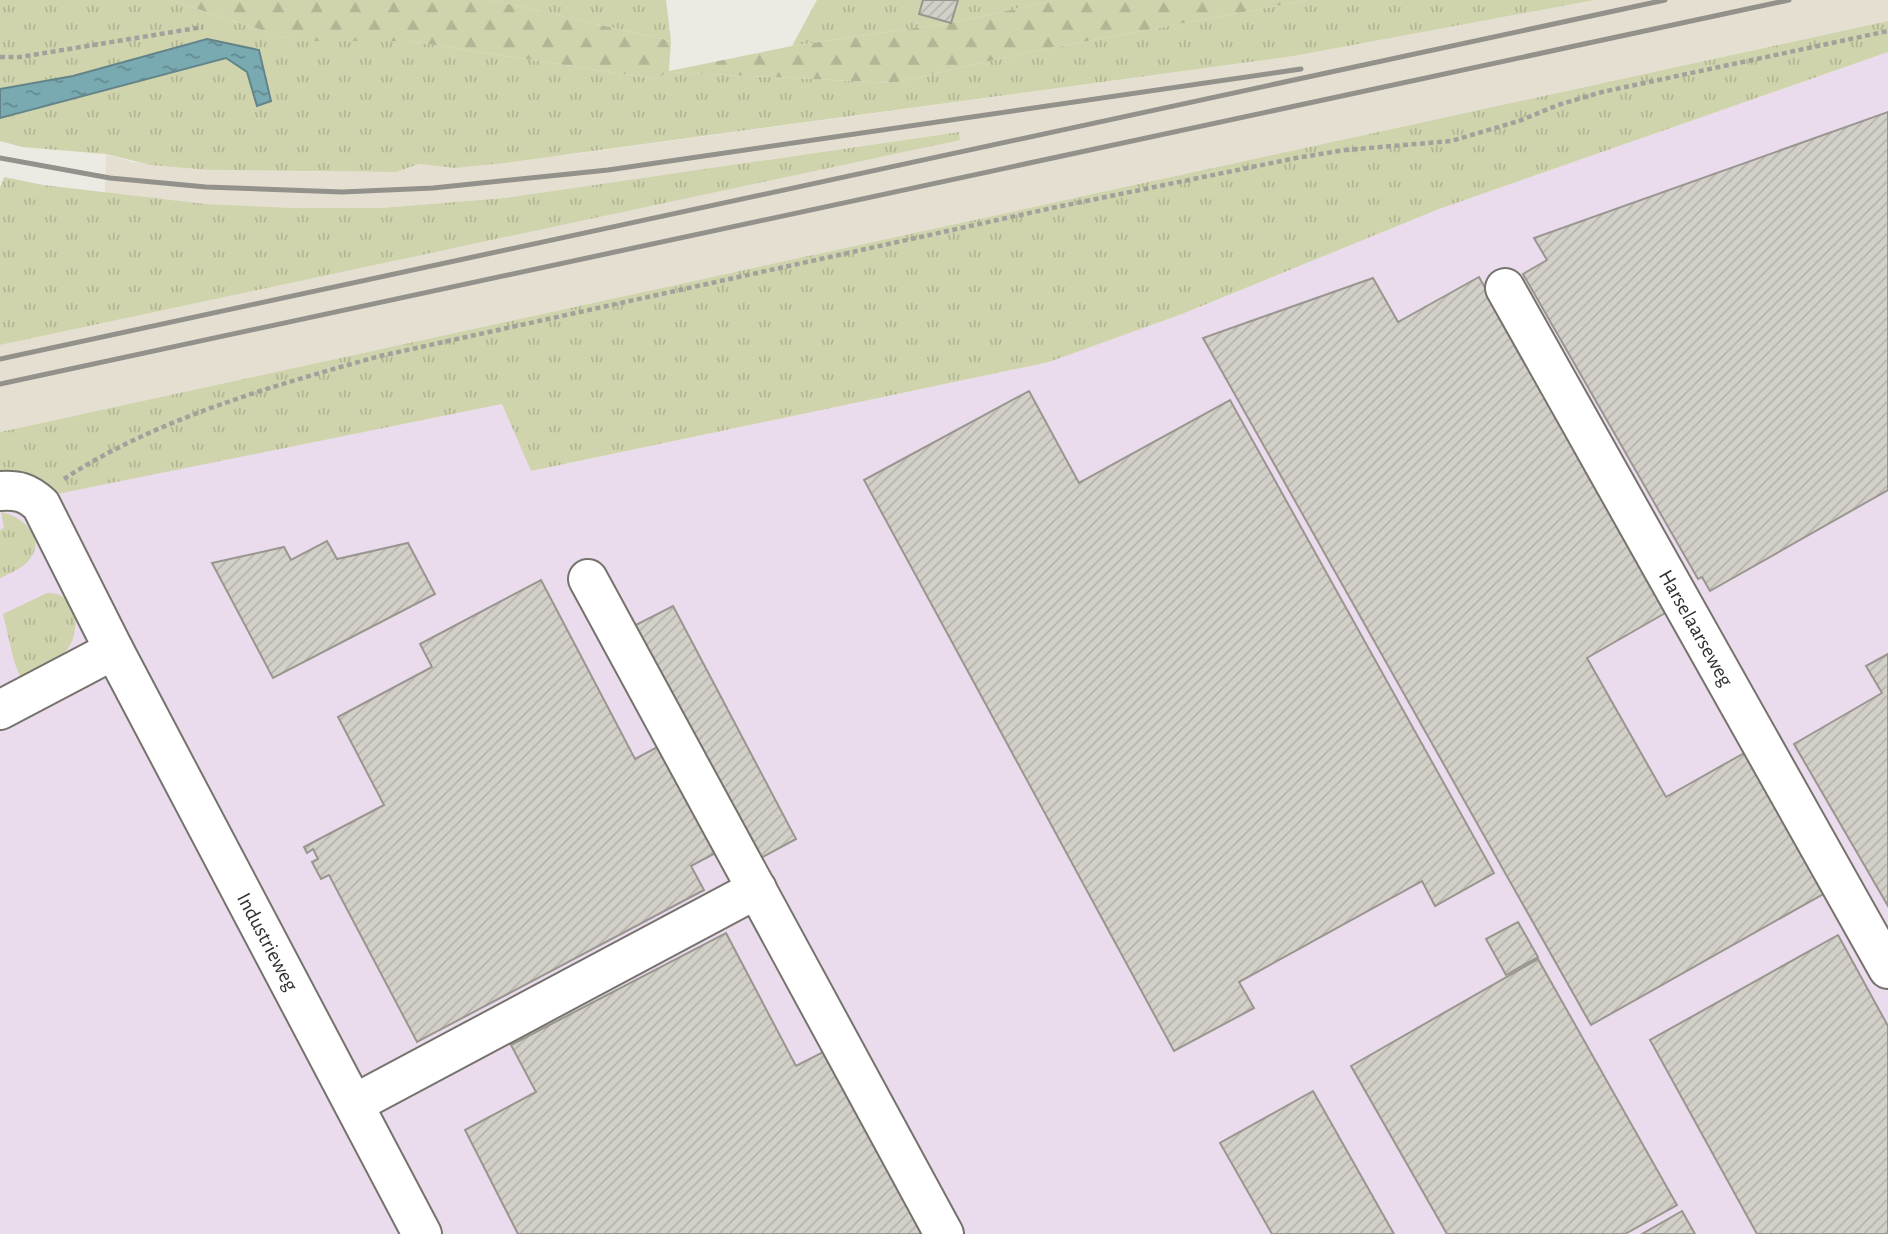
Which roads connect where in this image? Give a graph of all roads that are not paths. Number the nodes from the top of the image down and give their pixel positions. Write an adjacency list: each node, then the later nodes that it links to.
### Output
1 (1506, 288): 7 (street, Harselaarseweg)
2 (0, 491): 4 (street, Industrieweg)
3 (588, 579): 6 (street)
4 (114, 650): 5 (street); 8 (street, Industrieweg)
5 (0, 710)
6 (757, 889): 8 (street); 10 (street)
7 (1888, 968)
8 (354, 1104): 9 (street, Industrieweg)
9 (422, 1234)
10 (944, 1234)

